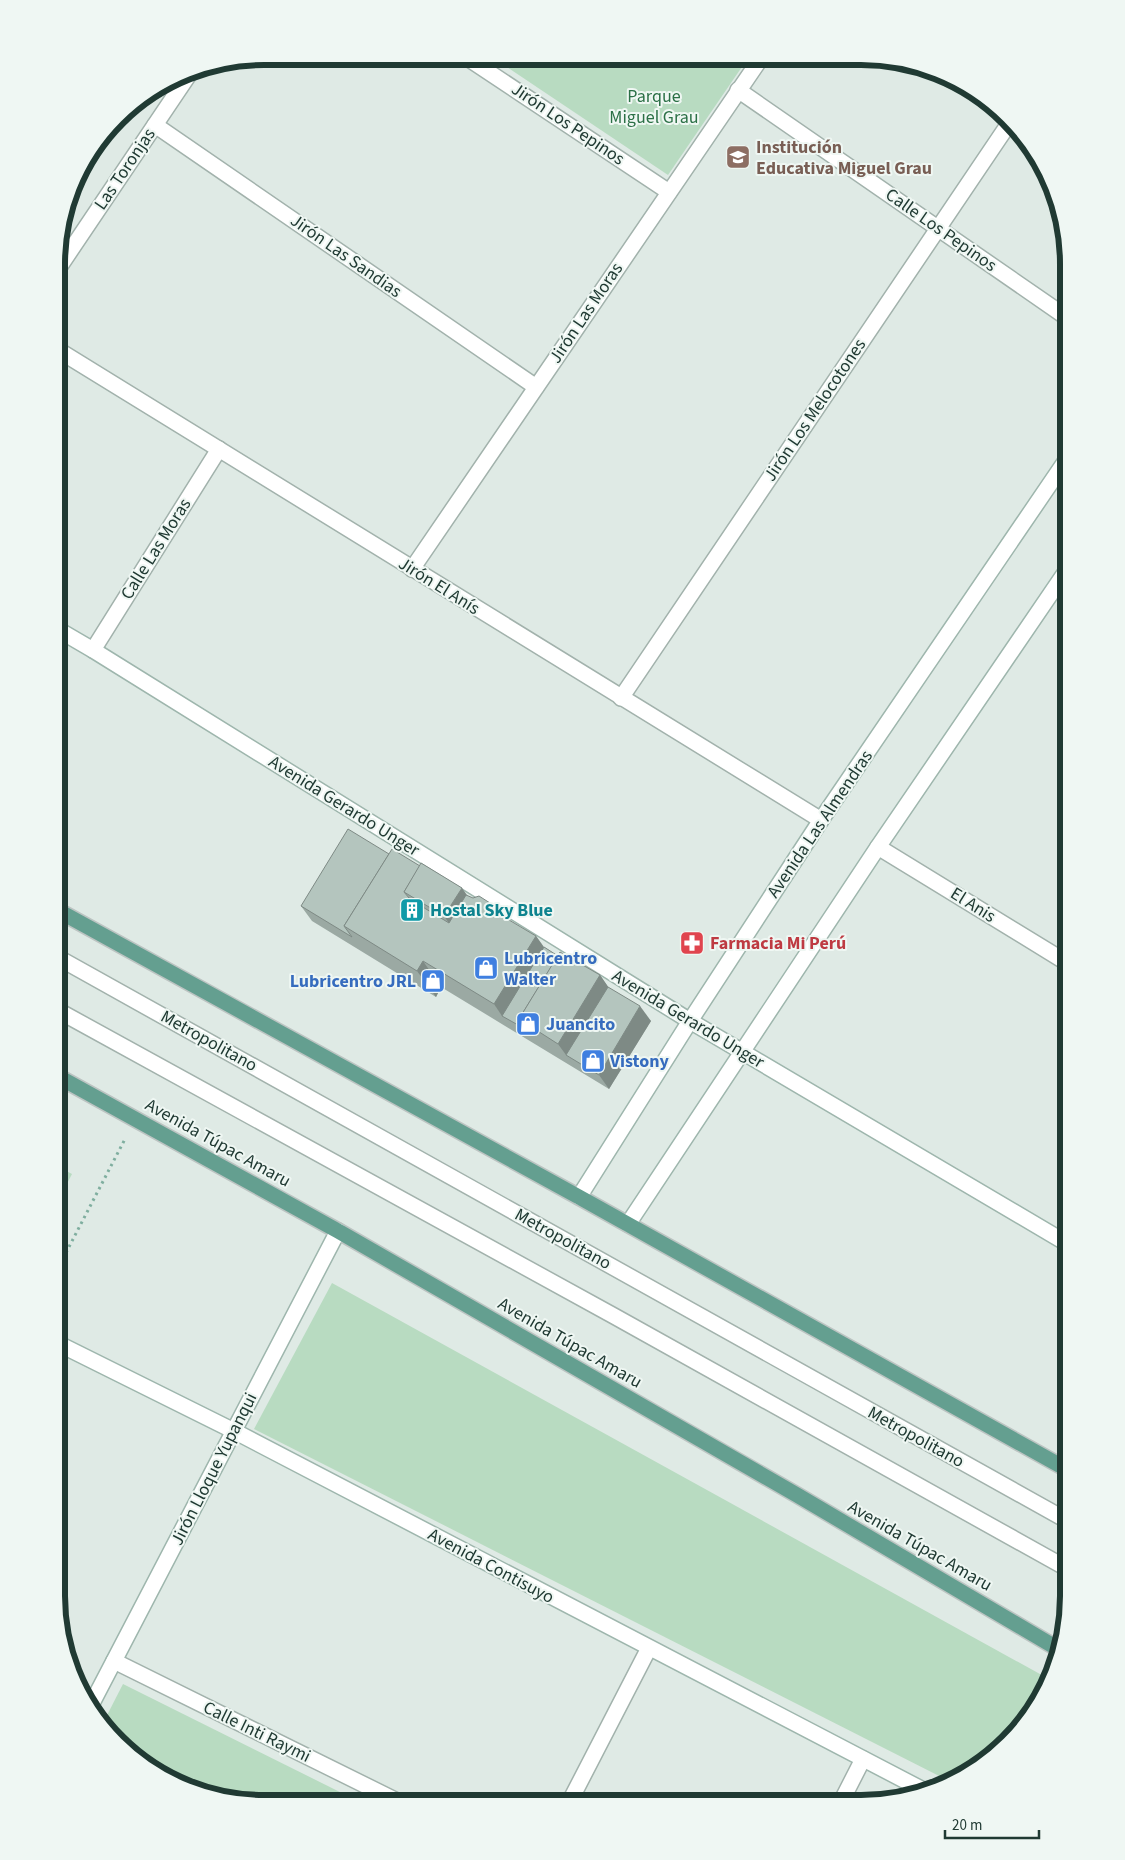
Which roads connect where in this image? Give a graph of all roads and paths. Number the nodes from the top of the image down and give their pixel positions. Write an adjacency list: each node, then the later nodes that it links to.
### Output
1 (481, 65): 7 (street, Jirón Los Pepinos)
2 (755, 65): 4 (street, Jirón Las Moras)
3 (184, 82): 5 (street, Las Toronjas)
4 (738, 90): 7 (street, Jirón Las Moras); 8 (street, Calle Los Pepinos)
5 (155, 125): 9 (street, Las Toronjas); 12 (street, Jirón Las Sandias)
6 (1006, 128): 8 (street, Jirón Los Melocotones)
7 (669, 192): 12 (street, Jirón Las Moras)
8 (938, 228): 10 (street, Calle Los Pepinos); 19 (street, Jirón Los Melocotones)
9 (65, 259)
10 (1060, 313)
11 (65, 354): 13 (street, Jirón El Anís)
12 (536, 387): 15 (street, Jirón Las Moras)
13 (219, 449): 15 (street, Jirón El Anís); 18 (street, Calle Las Moras)
14 (1060, 469): 20 (street, Avenida Las Almendras)
15 (412, 569): 19 (street, Jirón El Anís)
16 (1060, 579): 21 (street)
17 (65, 634): 18 (street, Avenida Gerardo Unger)
18 (93, 650): 26 (street, Avenida Gerardo Unger)
19 (621, 698): 20 (street, Jirón El Anís)
20 (821, 820): 26 (street, Avenida Las Almendras)
21 (878, 847): 23 (street, El Anis); 27 (street)
22 (65, 914): 30 (main road)
23 (1060, 959)
24 (65, 960): 38 (street, Metropolitano)
25 (65, 1014): 39 (street)
26 (690, 1021): 27 (street, Avenida Gerardo Unger); 30 (street, Avenida Las Almendras)
27 (741, 1052): 31 (street); 33 (street, Avenida Gerardo Unger)
28 (65, 1080): 29 (main road, Avenida Túpac Amaru)
29 (136, 1119): 32 (main road, Avenida Túpac Amaru); 34 (path)
30 (579, 1196): 31 (main road)
31 (628, 1224): 37 (main road)
32 (338, 1231): 36 (street, Jirón Lloque Yupanqui); 40 (main road, Avenida Túpac Amaru)
33 (1060, 1239)
34 (65, 1255)
35 (65, 1347): 36 (street, Avenida Contisuyo)
36 (234, 1431): 41 (street, Avenida Contisuyo); 42 (street, Jirón Lloque Yupanqui)
37 (1060, 1466)
38 (1060, 1517)
39 (1060, 1565)
40 (1053, 1646)
41 (648, 1648): 44 (street, Avenida Contisuyo); 47 (street)
42 (114, 1661): 43 (street, Jirón Lloque Yupanqui); 46 (street, Calle Inti Raymi)
43 (94, 1699)
44 (863, 1759): 45 (street, Avenida Contisuyo); 48 (street)
45 (917, 1787)
46 (386, 1795)
47 (573, 1795)
48 (845, 1795)

